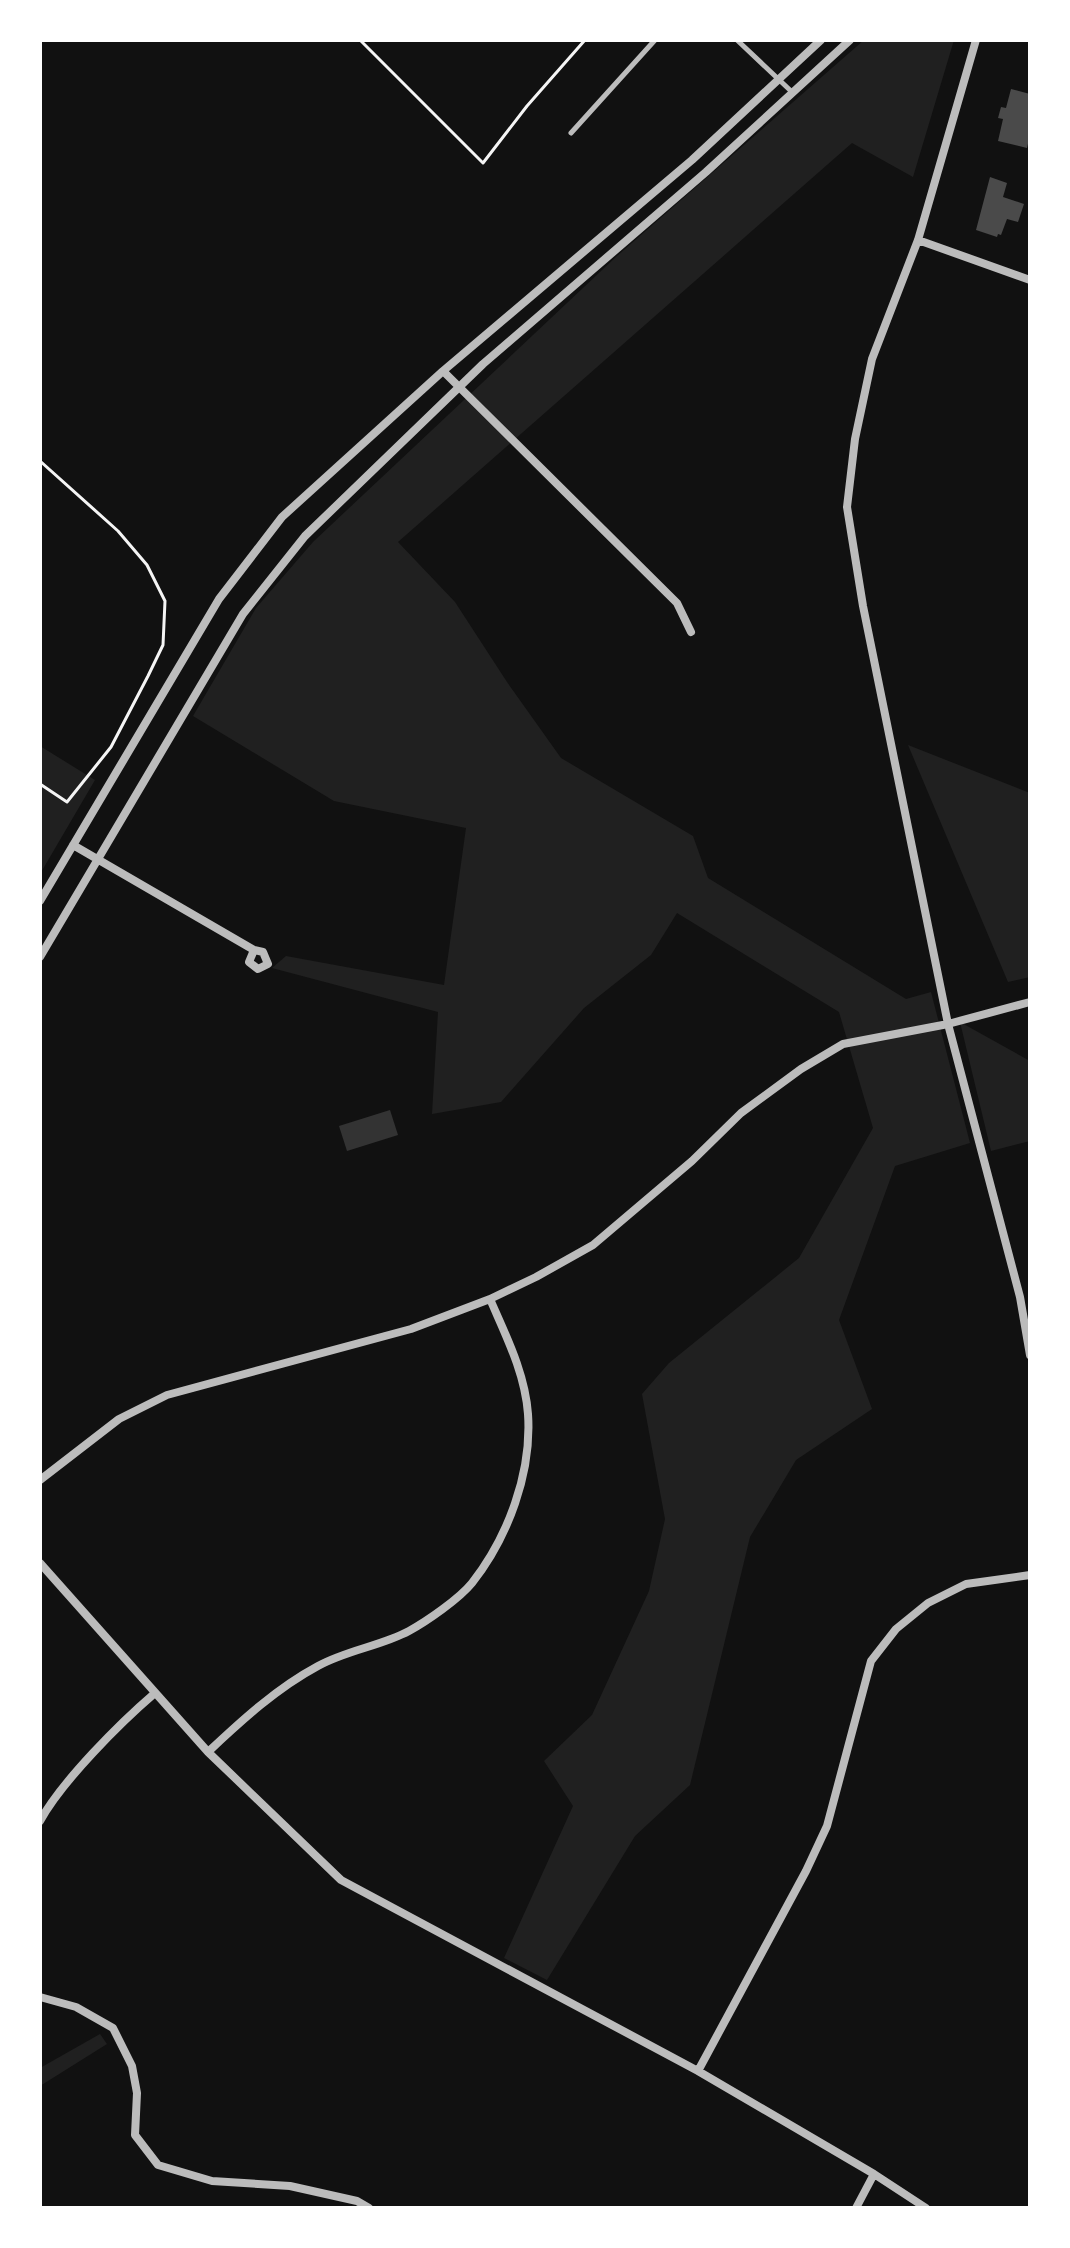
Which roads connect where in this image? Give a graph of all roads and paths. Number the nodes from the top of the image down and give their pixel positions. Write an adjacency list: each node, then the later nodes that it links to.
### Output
1 (360, 40): 2 (path)
2 (585, 40)
3 (655, 40): 10 (lane)
4 (737, 40): 8 (lane)
5 (821, 40): 8 (street)
6 (850, 40): 9 (street)
7 (976, 40): 11 (street)
8 (779, 80): 9 (lane); 13 (street)
9 (792, 92): 14 (street)
10 (571, 133)
11 (918, 240): 12 (street); 24 (street)
12 (1030, 280)
13 (443, 371): 14 (street); 18 (street)
14 (460, 387): 16 (street); 19 (street)
15 (40, 461): 17 (path)
16 (691, 632)
17 (40, 784)
18 (73, 845): 19 (street); 20 (street)
19 (97, 858): 21 (street); 22 (street)
20 (40, 901)
21 (254, 950)
22 (40, 957)
23 (1030, 1002): 24 (street)
24 (948, 1024): 25 (street); 26 (street)
25 (490, 1299): 27 (street); 31 (street)
26 (1030, 1355)
27 (40, 1480)
28 (40, 1563): 30 (street)
29 (1030, 1575): 34 (street)
30 (155, 1693): 31 (street); 32 (street)
31 (208, 1752): 34 (street)
32 (40, 1821)
33 (40, 1997): 36 (street)
34 (698, 2071): 35 (street)
35 (874, 2174): 37 (street); 38 (street)
36 (369, 2208)
37 (856, 2208)
38 (926, 2208)

